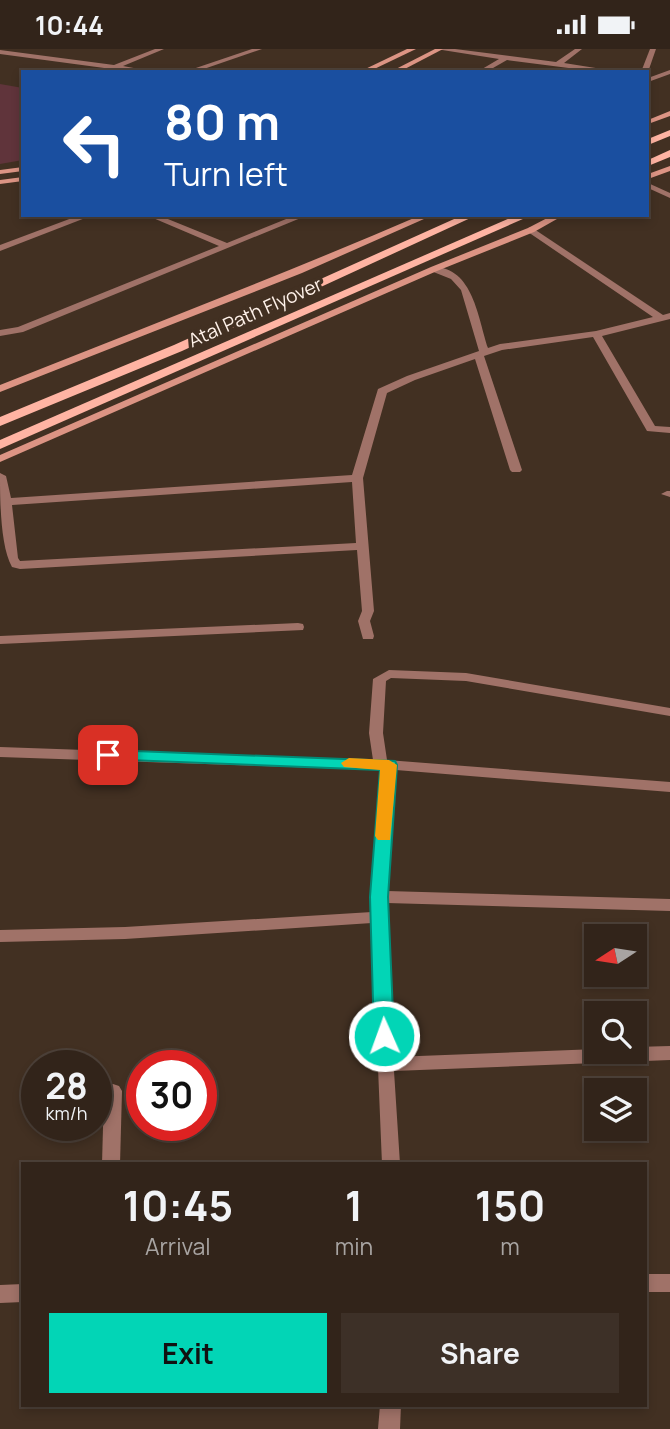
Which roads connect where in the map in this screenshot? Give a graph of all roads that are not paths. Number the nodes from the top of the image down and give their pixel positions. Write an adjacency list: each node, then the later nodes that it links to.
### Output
1 (161, 49): 10 (street)
2 (259, 49): 12 (street)
3 (413, 49): 13 (street)
4 (439, 49): 8 (street); 14 (street)
5 (579, 49): 9 (street)
6 (653, 49): 17 (street)
7 (1, 50): 10 (street)
8 (505, 58): 9 (street); 15 (street)
9 (558, 64): 16 (street)
10 (116, 67): 11 (street)
11 (138, 70)
12 (193, 70)
13 (366, 70)
14 (397, 70)
15 (484, 70)
16 (603, 70)
17 (645, 70)
18 (670, 72): 19 (street)
19 (649, 80)
20 (670, 113): 21 (street)
21 (649, 122)
22 (670, 132): 23 (main road)
23 (649, 142)
24 (670, 153): 25 (main road)
25 (649, 163)
26 (670, 168): 29 (street)
27 (21, 169): 28 (street)
28 (0, 172)
29 (649, 177)
30 (21, 179): 31 (street)
31 (0, 183)
32 (649, 186): 33 (street)
33 (670, 196)
34 (84, 217): 43 (street)
35 (155, 217): 42 (street)
36 (299, 217): 42 (street)
37 (424, 217): 49 (street)
38 (468, 217): 50 (main road, Atal Path Flyover)
39 (522, 217): 52 (main road, Atal Path Flyover)
40 (555, 217): 41 (street)
41 (531, 230): 44 (street); 45 (street)
42 (227, 246): 46 (street)
43 (0, 248)
44 (434, 269): 48 (street); 53 (street)
45 (666, 317): 47 (street)
46 (0, 333)
47 (596, 334): 48 (street); 51 (street)
48 (481, 353): 54 (street); 56 (street)
49 (0, 389)
50 (0, 422)
51 (670, 431)
52 (0, 445)
53 (0, 459)
54 (516, 470)
55 (0, 476): 57 (street)
56 (357, 478): 57 (street); 58 (street)
57 (6, 502): 58 (street)
58 (362, 546): 60 (street)
59 (298, 627): 61 (street)
60 (368, 636)
61 (0, 640)
62 (670, 712): 64 (street)
63 (0, 752): 64 (street)
64 (382, 765): 65 (street); 66 (street)
65 (670, 787)
66 (379, 897): 67 (street); 68 (street)
67 (670, 905)
68 (380, 918): 69 (street); 71 (street)
69 (0, 936)
70 (670, 1053): 71 (street)
71 (385, 1064): 74 (street)
72 (113, 1091): 73 (street)
73 (111, 1162)
74 (391, 1162)
75 (647, 1283): 76 (street)
76 (670, 1283)
77 (21, 1293): 78 (street)
78 (0, 1294)
79 (391, 1407): 80 (street)
80 (389, 1429)

